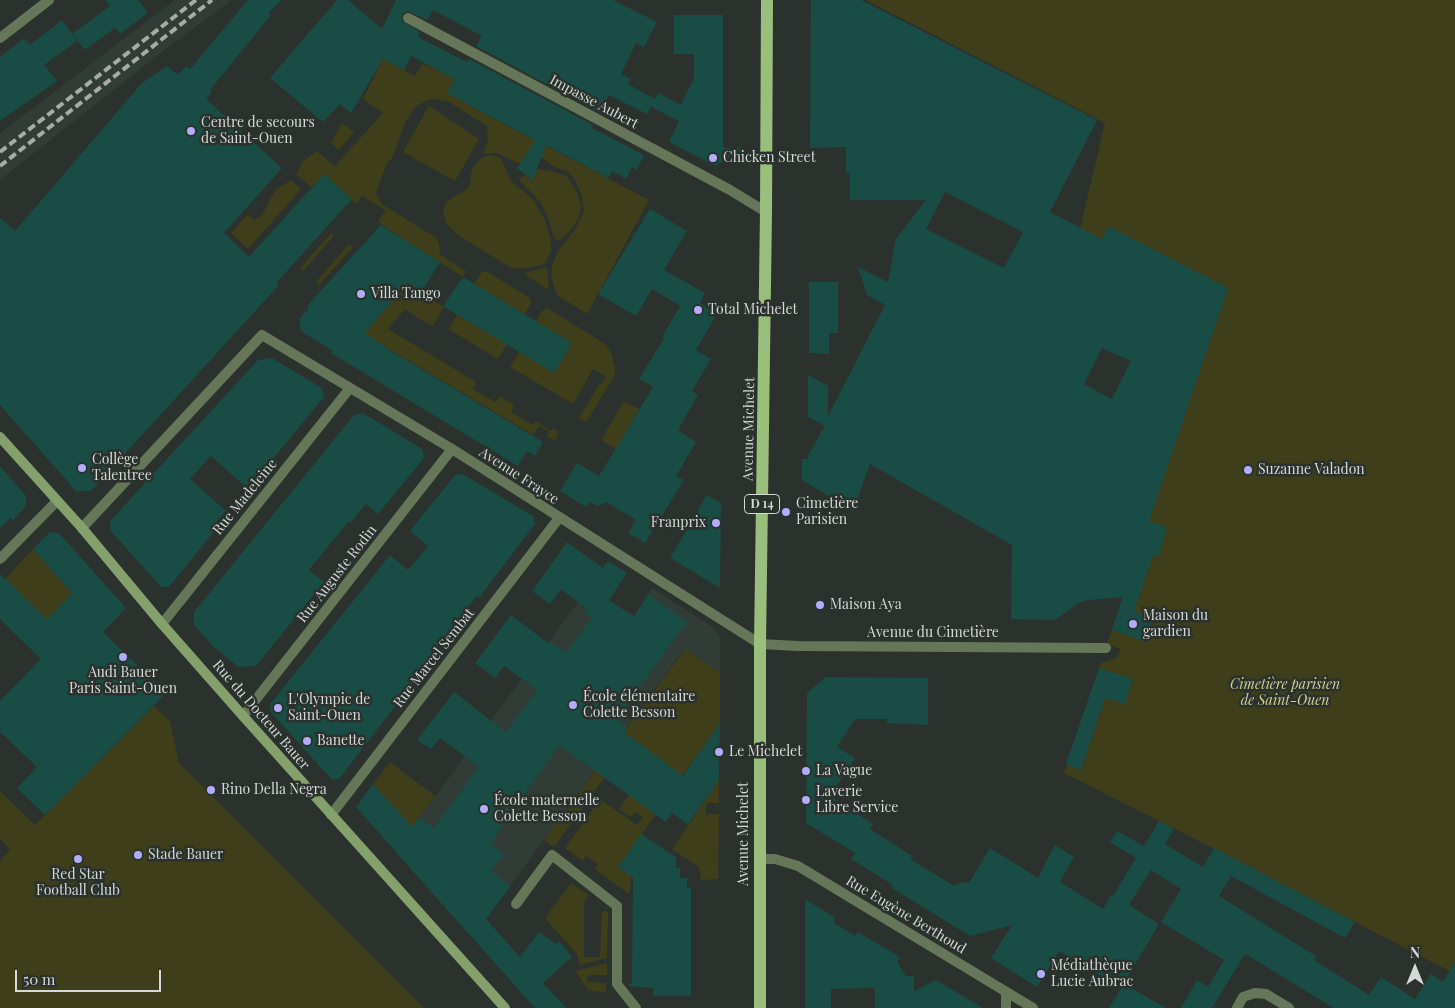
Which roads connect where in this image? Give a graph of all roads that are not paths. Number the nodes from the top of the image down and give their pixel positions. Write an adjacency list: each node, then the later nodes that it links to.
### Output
1 (49, 0): 4 (street)
2 (767, 0): 5 (main road, Avenue Michelet / D 14)
3 (408, 18): 5 (street, Impasse Aubert)
4 (0, 38)
5 (766, 212): 14 (main road, Avenue Michelet / D 14)
6 (350, 388): 8 (street, Avenue Frayce); 11 (street, Avenue Frayce); 13 (street, Rue Madeleine)
7 (0, 437): 9 (main road, Rue du Docteur Bauer)
8 (452, 449): 10 (street, Avenue Frayce); 16 (street, Rue Auguste Rodin)
9 (57, 501): 11 (main road, Rue du Docteur Bauer); 12 (street)
10 (559, 518): 14 (street, Avenue Frayce); 17 (street, Rue Marcel Sembat)
11 (82, 528): 13 (main road, Rue du Docteur Bauer)
12 (0, 559)
13 (162, 624): 16 (main road, Rue du Docteur Bauer)
14 (760, 644): 15 (street, Avenue du Cimetière); 18 (main road, Avenue Michelet / D 14)
15 (1106, 648)
16 (243, 716): 17 (main road, Rue du Docteur Bauer)
17 (330, 815): 21 (main road, Rue du Docteur Bauer)
18 (759, 859): 20 (street, Rue Eugène Berthoud); 23 (main road, Avenue Michelet / D 14)
19 (516, 904): 22 (street)
20 (1006, 992): 24 (street); 25 (street, Rue Eugène Berthoud)
21 (505, 1008)
22 (636, 1008)
23 (760, 1008)
24 (1006, 1008)
25 (1033, 1008)
26 (1237, 1008): 27 (street)
27 (1289, 1008)

